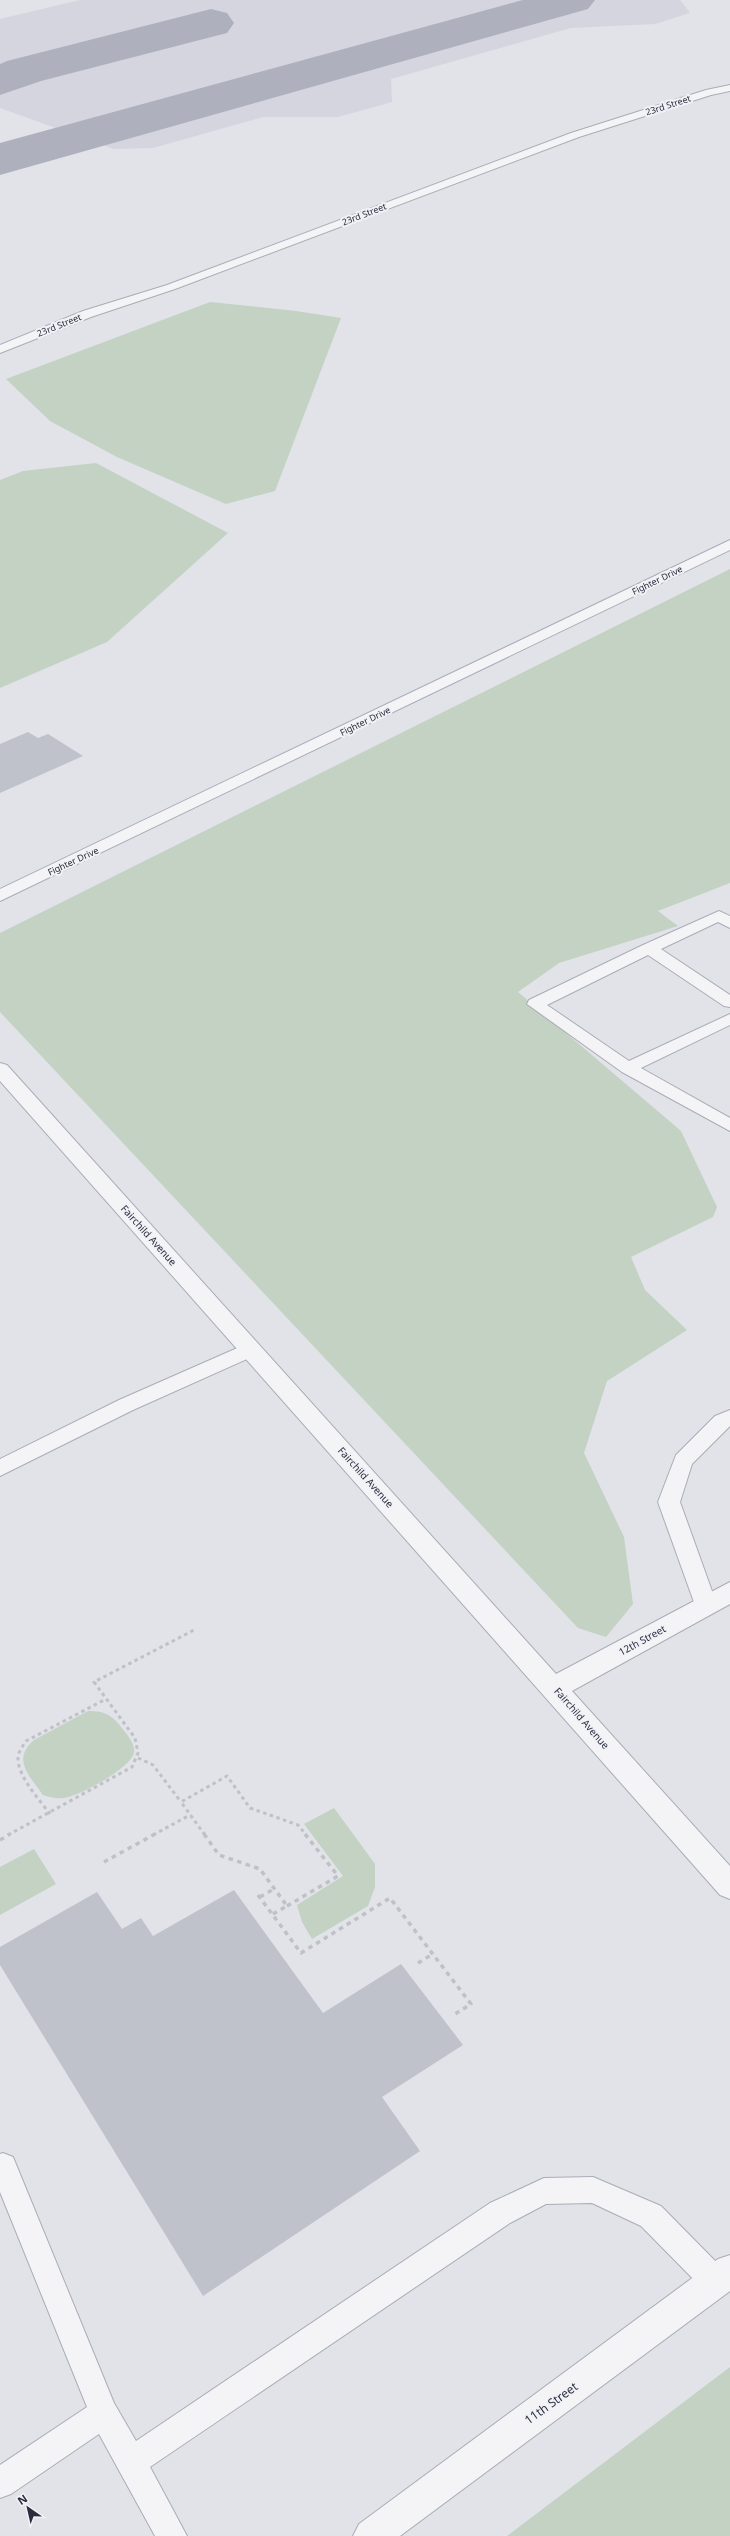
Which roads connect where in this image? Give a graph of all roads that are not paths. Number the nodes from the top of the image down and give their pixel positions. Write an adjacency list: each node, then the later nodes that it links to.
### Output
1 (730, 88): 2 (street, 23rd Street)
2 (0, 349)
3 (730, 544): 4 (street, Fighter Drive)
4 (0, 896)
5 (730, 923): 6 (lane)
6 (649, 948): 7 (lane); 9 (lane)
7 (730, 1002)
8 (730, 1019): 9 (lane)
9 (628, 1068): 11 (lane)
10 (0, 1069): 12 (street, Fairchild Avenue)
11 (730, 1125)
12 (251, 1349): 14 (lane); 17 (street, Fairchild Avenue)
13 (730, 1417): 16 (lane)
14 (0, 1468)
15 (730, 1592): 16 (street, 12th Street)
16 (706, 1605): 17 (street, 12th Street)
17 (555, 1687): 18 (street, Fairchild Avenue)
18 (730, 1886)
19 (3, 2166): 21 (lane)
20 (723, 2276): 22 (lane); 25 (street, 11th Street)
21 (104, 2413): 22 (lane); 23 (lane)
22 (131, 2462): 24 (lane)
23 (0, 2483)
24 (172, 2536)
25 (371, 2536)

